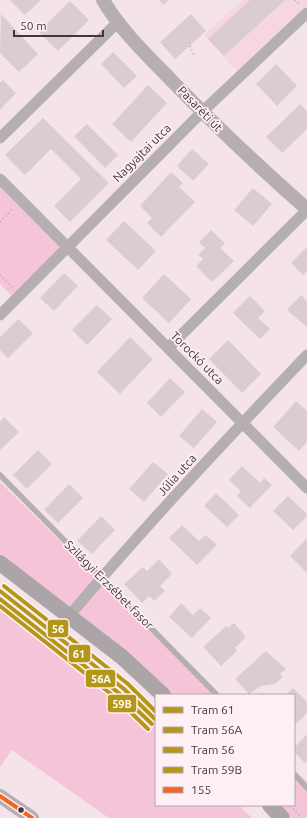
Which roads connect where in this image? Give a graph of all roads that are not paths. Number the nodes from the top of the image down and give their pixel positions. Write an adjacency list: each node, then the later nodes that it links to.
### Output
1 (103, 0): 3 (street, Pasaréti út)
2 (307, 14): 4 (street, Nagyajtai utca)
3 (118, 22): 4 (street, Pasaréti út); 5 (street)
4 (202, 112): 7 (street, Pasaréti út); 8 (street, Nagyajtai utca)
5 (0, 138)
6 (0, 179): 8 (street, Torockó utca)
7 (307, 209): 10 (street)
8 (67, 247): 9 (street, Nagyajtai utca); 10 (street, Torockó utca)
9 (0, 315)
10 (168, 348): 12 (street, Torockó utca)
11 (307, 355): 12 (street, Júlia utca)
12 (242, 422): 14 (street, Torockó utca); 16 (street, Júlia utca)
13 (0, 475): 16 (lane, Szilágyi Erzsébet fasor)
14 (307, 488)
15 (0, 563): 17 (main road)
16 (102, 577): 17 (street, Júlia utca); 19 (lane, Szilágyi Erzsébet fasor)
17 (70, 616): 18 (main road)
18 (162, 694)
19 (216, 694)
20 (295, 775): 21 (lane)
21 (307, 788)
22 (0, 796): 24 (street)
23 (271, 806): 25 (main road)
24 (32, 818)
25 (282, 818)

